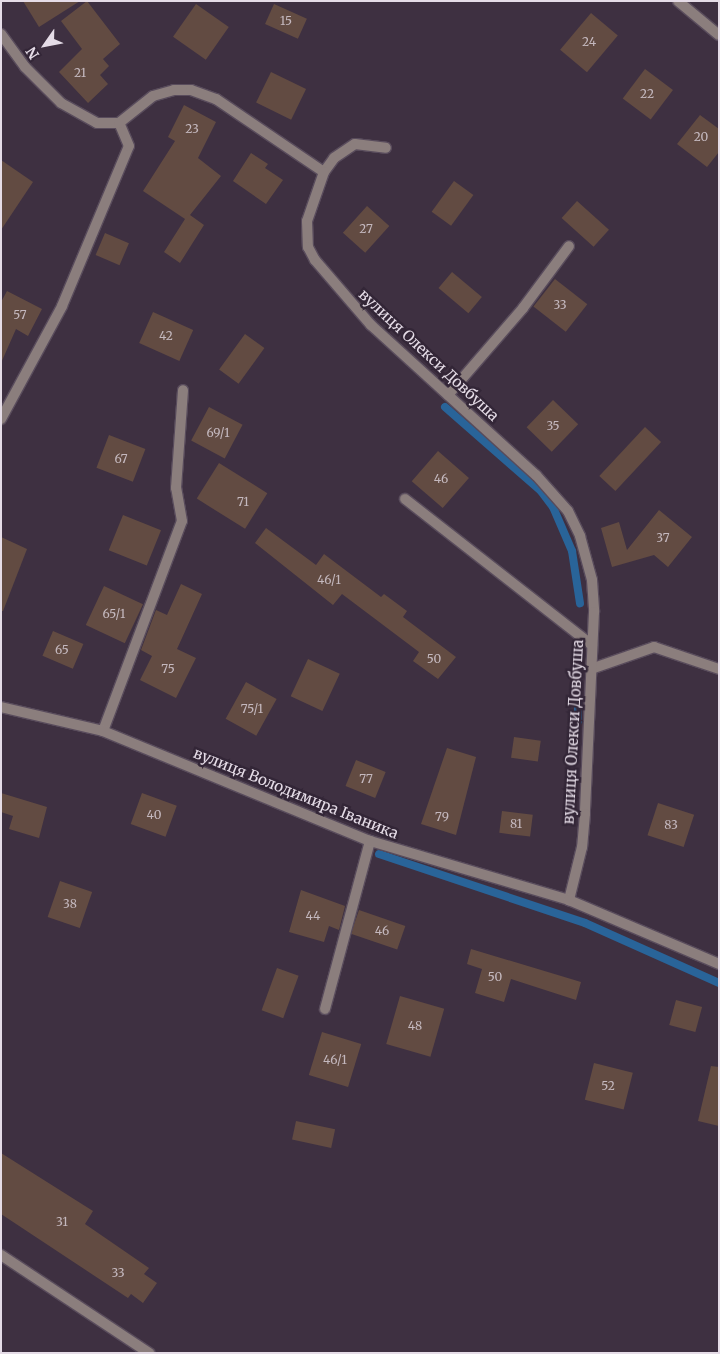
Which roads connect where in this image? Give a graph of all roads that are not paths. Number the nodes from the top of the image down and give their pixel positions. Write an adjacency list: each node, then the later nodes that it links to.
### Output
1 (678, 1): 3 (street)
2 (1, 34): 4 (street)
3 (719, 34)
4 (119, 123): 6 (street); 10 (street)
5 (386, 148): 6 (street)
6 (324, 172): 9 (street, вулиця Олекси Довбуша)
7 (569, 246): 9 (street)
8 (183, 390): 16 (street)
9 (448, 394): 12 (street, вулиця Олекси Довбуша)
10 (1, 419)
11 (406, 499): 12 (street)
12 (592, 645): 13 (street, вулиця Олекси Довбуша)
13 (590, 669): 14 (street); 18 (street, вулиця Олекси Довбуша)
14 (719, 669)
15 (1, 707): 16 (street, вулиця Володимира Іваника)
16 (103, 731): 17 (street, вулиця Володимира Іваника)
17 (370, 841): 18 (street, вулиця Володимира Іваника); 20 (street)
18 (569, 900): 19 (street, вулиця Володимира Іваника)
19 (719, 964)
20 (325, 1009)
21 (1, 1255): 22 (street)
22 (149, 1353)

